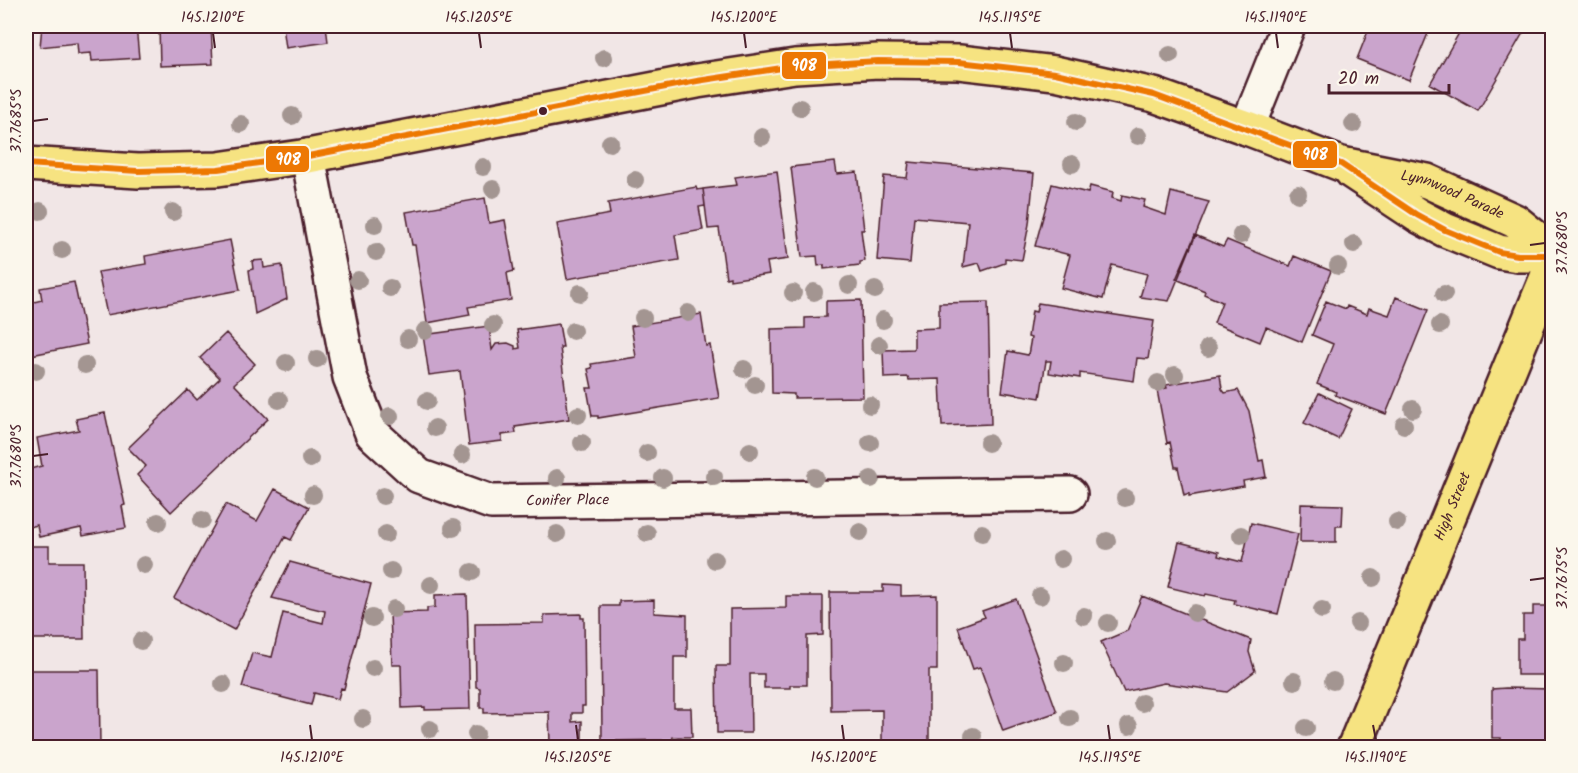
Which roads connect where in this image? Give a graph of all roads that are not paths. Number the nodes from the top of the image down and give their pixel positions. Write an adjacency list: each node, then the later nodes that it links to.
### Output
1 (1288, 26): 2 (street)
2 (1247, 128): 3 (main road, Lynnwood Parade); 5 (main road, Lynnwood Parade)
3 (308, 156): 4 (main road, Lynnwood Parade); 7 (street, Conifer Place)
4 (26, 164)
5 (1552, 253)
6 (1552, 265): 8 (main road, High Street)
7 (1070, 494)
8 (1354, 747)

